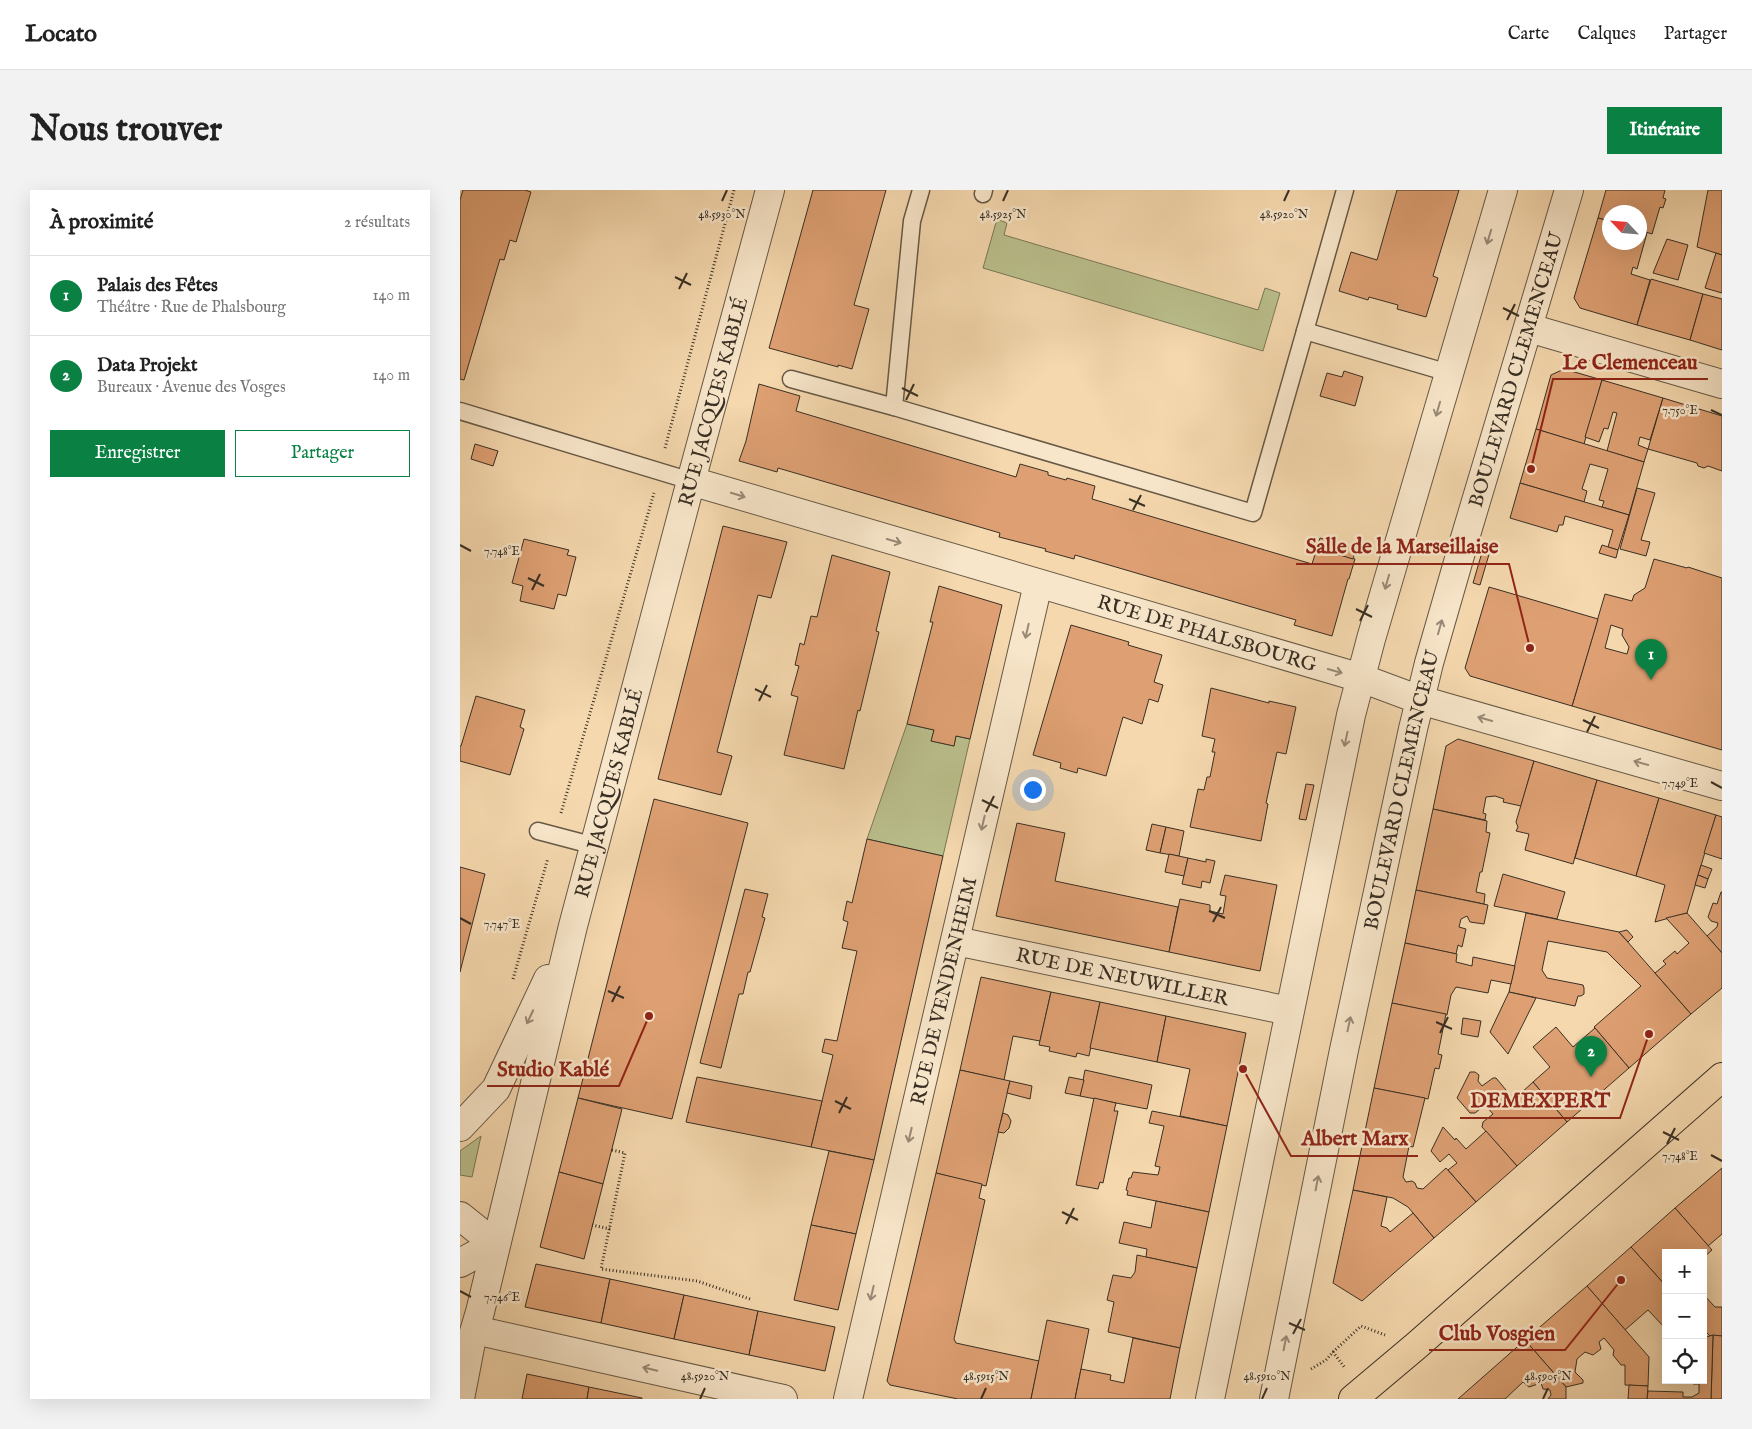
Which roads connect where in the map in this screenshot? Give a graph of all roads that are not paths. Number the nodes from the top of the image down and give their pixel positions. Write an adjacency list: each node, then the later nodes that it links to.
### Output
1 (770, 190): 13 (street, RUE JACQUES KABLÉ)
2 (921, 190): 11 (lane)
3 (1345, 190): 7 (lane)
4 (1502, 190): 8 (street, one-way to 8)
5 (1569, 190): 6 (street, BOULEVARD CLEMENCEAU)
6 (1528, 328): 10 (street); 16 (street, BOULEVARD CLEMENCEAU, one-way to 6)
7 (1305, 331): 8 (lane); 11 (lane)
8 (1449, 373): 15 (street, one-way to 15)
9 (791, 379): 11 (lane)
10 (1722, 384)
11 (894, 408)
12 (460, 411): 13 (lane)
13 (691, 481): 14 (street, RUE DE PHALSBOURG, one-way to 14); 19 (street, RUE JACQUES KABLÉ)
14 (1038, 584): 15 (street, RUE DE PHALSBOURG, one-way to 15); 21 (street, RUE DE VENDENHEIM, one-way to 21)
15 (1360, 678): 16 (street, RUE DE PHALSBOURG); 22 (street, one-way to 22)
16 (1420, 700): 17 (street, RUE DE PHALSBOURG, one-way to 16); 29 (street, BOULEVARD CLEMENCEAU, one-way to 16)
17 (1722, 786)
18 (538, 831): 19 (lane)
19 (595, 846): 20 (street, RUE JACQUES KABLÉ)
20 (573, 926): 24 (street, one-way to 24); 26 (street, RUE JACQUES KABLÉ)
21 (956, 941): 22 (street, RUE DE NEUWILLER); 33 (street, RUE DE VENDENHEIM, one-way to 33)
22 (1289, 1011): 34 (street)
23 (1722, 1077): 30 (main road)
24 (460, 1127)
25 (460, 1216): 26 (street)
26 (495, 1244): 27 (street); 28 (street, RUE JACQUES KABLÉ)
27 (460, 1263)
28 (475, 1330): 31 (street, RUE JACQUES KABLÉ); 32 (street, one-way to 28)
29 (1275, 1395)
30 (1357, 1395)
31 (460, 1399)
32 (783, 1399)
33 (848, 1399)
34 (1210, 1399)

